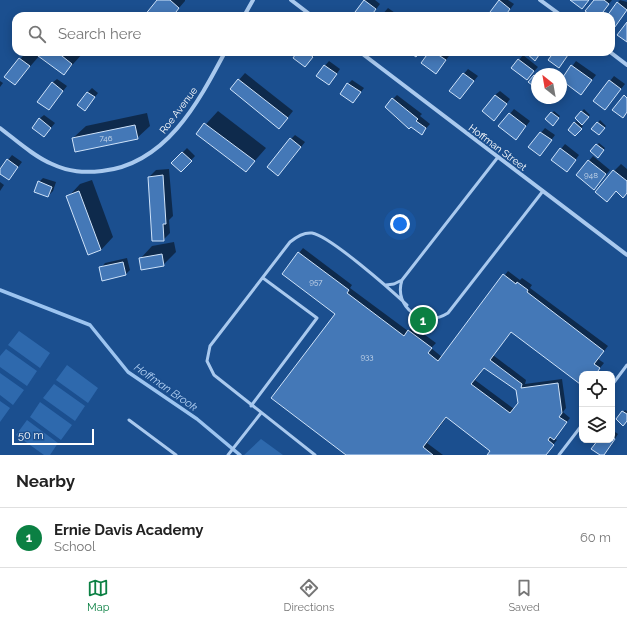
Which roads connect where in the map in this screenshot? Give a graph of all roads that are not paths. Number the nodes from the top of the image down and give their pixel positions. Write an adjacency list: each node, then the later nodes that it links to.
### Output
1 (253, 0): 4 (street)
2 (291, 0): 5 (street)
3 (540, 0): 6 (street)
4 (246, 12)
5 (307, 12)
6 (556, 12)
7 (223, 56): 11 (street, Roe Avenue)
8 (365, 56): 12 (street, Hoffman Street)
9 (615, 56): 10 (street)
10 (627, 65)
11 (0, 128)
12 (498, 157): 13 (street, Hoffman Street); 16 (lane)
13 (543, 191): 14 (street, Hoffman Street); 18 (lane)
14 (627, 255)
15 (263, 278): 17 (lane); 21 (lane); 21 (lane)
16 (402, 280): 17 (lane); 18 (lane)
17 (386, 285): 18 (lane)
18 (407, 305)
19 (626, 366): 20 (lane)
20 (615, 381)
21 (251, 406): 22 (lane)
22 (261, 413): 25 (lane); 27 (lane)
23 (129, 420): 26 (lane)
24 (579, 429): 28 (lane)
25 (229, 454)
26 (176, 455)
27 (315, 455)
28 (559, 455)

